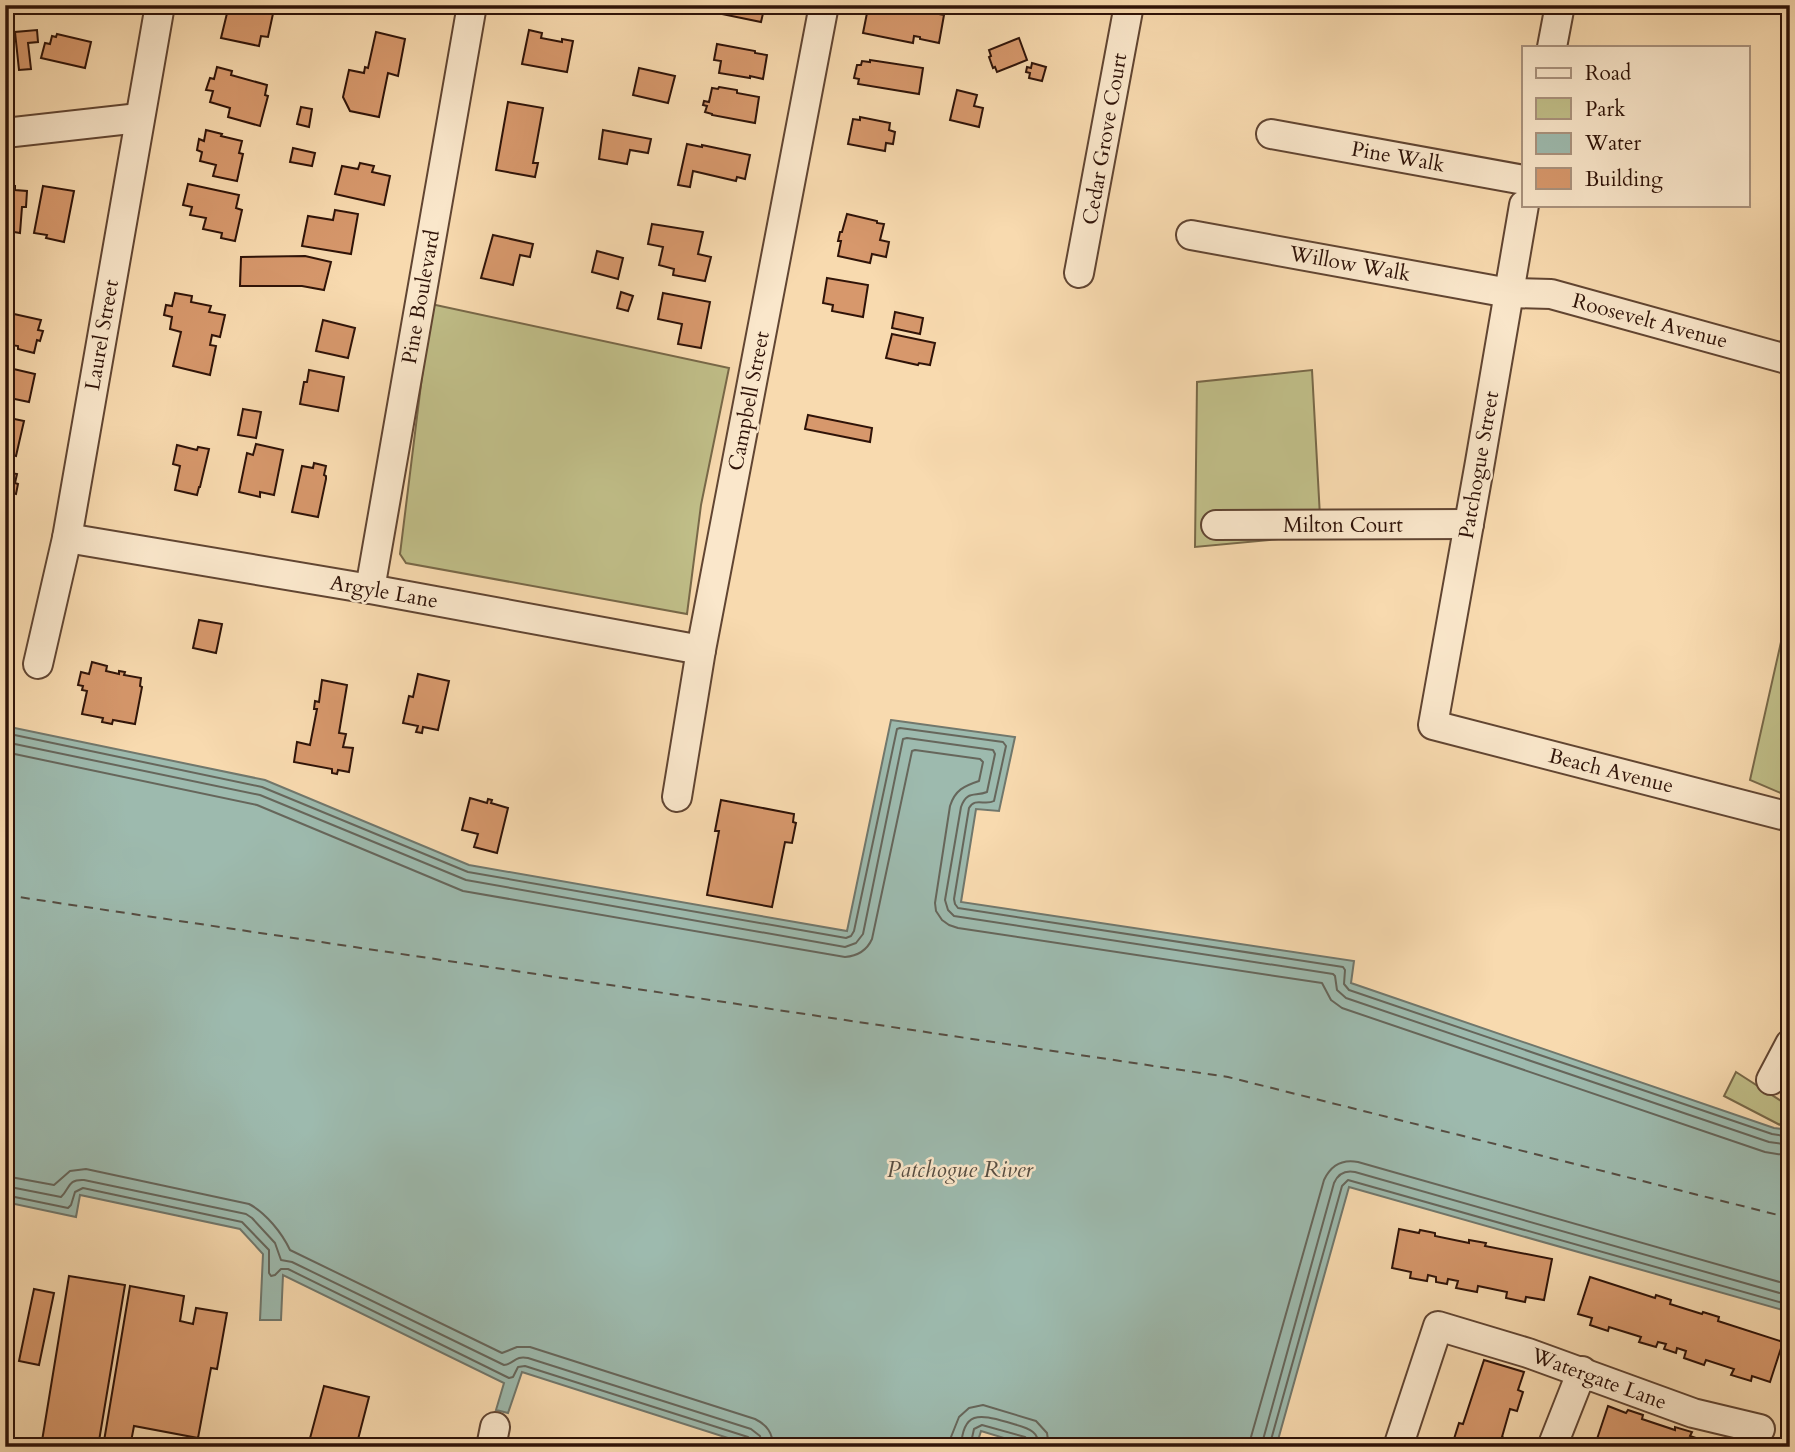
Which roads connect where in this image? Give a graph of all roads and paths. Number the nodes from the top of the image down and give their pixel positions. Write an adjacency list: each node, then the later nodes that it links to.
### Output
1 (160, 5): 7 (street, Laurel Street)
2 (472, 5): 19 (street, Pine Boulevard)
3 (824, 5): 20 (street, Campbell Street)
4 (1129, 5): 13 (street, Cedar Grove Court)
5 (1560, 5): 6 (street)
6 (1552, 46)
7 (139, 118): 8 (street); 18 (street, Laurel Street)
8 (5, 132)
9 (1272, 134): 10 (street, Pine Walk)
10 (1522, 180)
11 (1524, 206): 14 (street, Patchogue Street)
12 (1191, 235): 14 (street, Willow Walk)
13 (1079, 273)
14 (1509, 293): 15 (street, Roosevelt Avenue); 16 (street, Patchogue Street)
15 (1790, 360)
16 (1469, 524): 17 (street, Milton Court); 22 (street, Patchogue Street)
17 (1216, 525)
18 (67, 538): 19 (street, Argyle Lane); 21 (street, Laurel Street)
19 (370, 589): 20 (street, Argyle Lane)
20 (701, 650): 23 (street, Campbell Street)
21 (38, 664)
22 (1433, 725): 24 (street, Beach Avenue)
23 (677, 797)
24 (1790, 817)
25 (1790, 1044): 26 (street)
26 (1770, 1080)
27 (1582, 1371): 28 (street, Watergate Lane); 29 (street, Watergate Lane); 30 (street)
28 (1760, 1429)
29 (1398, 1447)
30 (1552, 1447)

